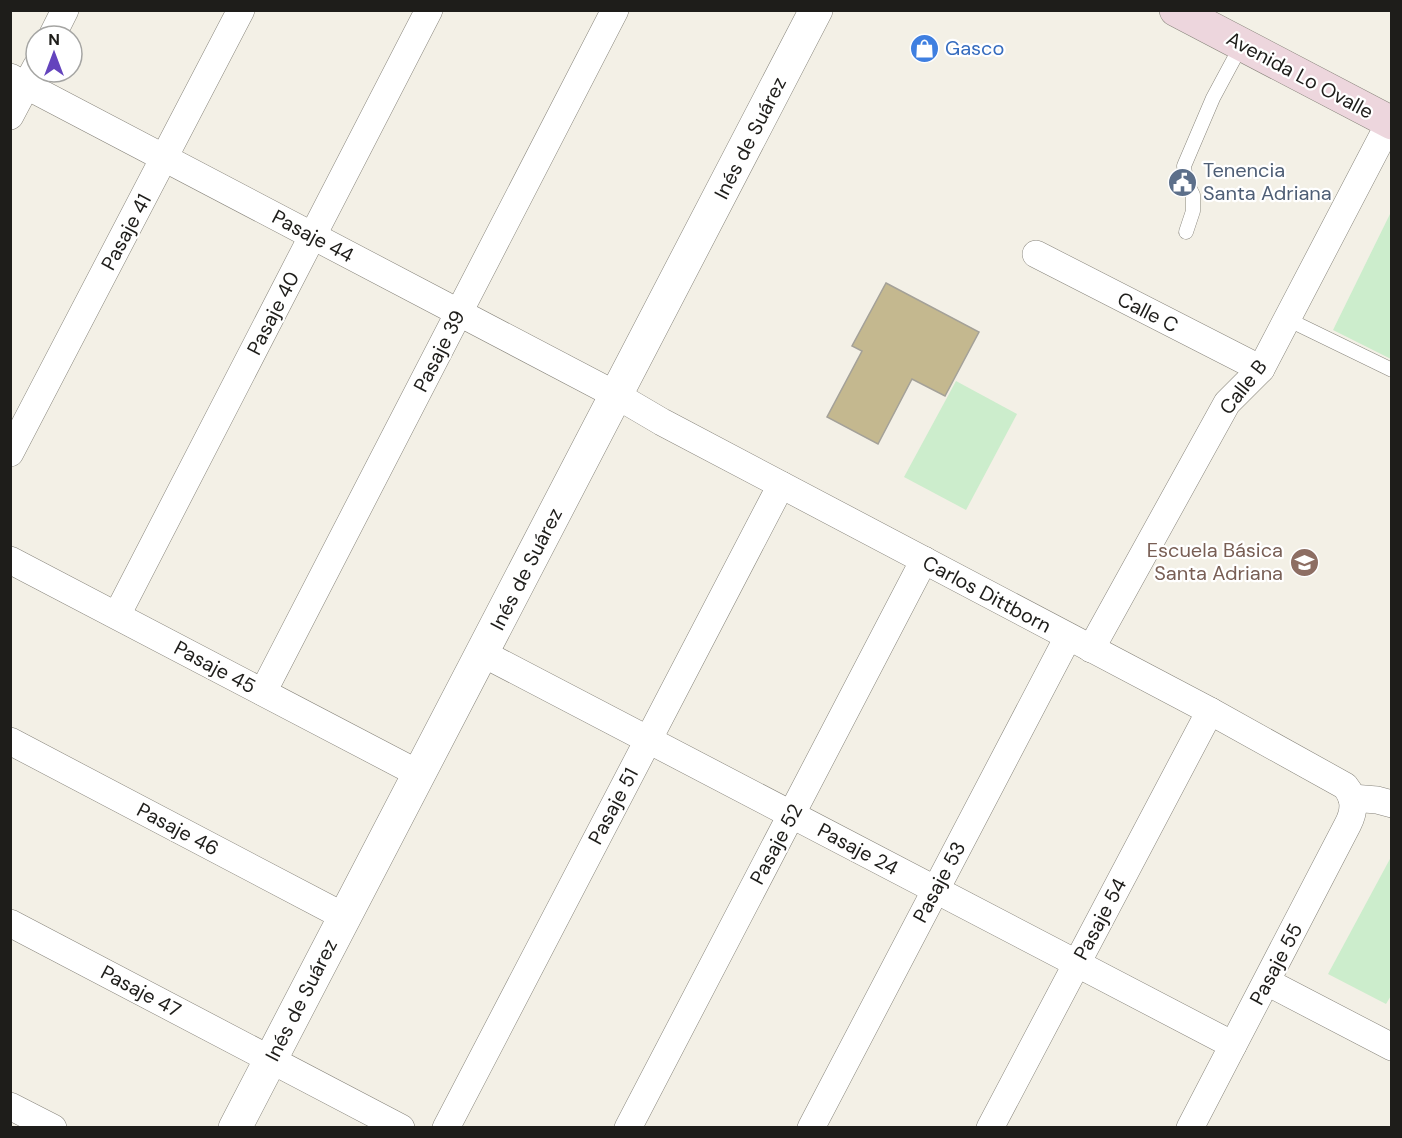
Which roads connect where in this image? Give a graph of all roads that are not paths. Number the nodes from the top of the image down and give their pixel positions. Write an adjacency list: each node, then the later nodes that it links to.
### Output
1 (65, 10): 8 (street)
2 (241, 10): 14 (street, Pasaje 41)
3 (429, 10): 16 (street, Pasaje 40)
4 (615, 10): 18 (street, Pasaje 39)
5 (816, 10): 22 (street, Inés de Suárez)
6 (1176, 10): 7 (main road, Avenida Lo Ovalle)
7 (1212, 19): 9 (main road, Avenida Lo Ovalle)
8 (58, 24)
9 (1242, 44): 13 (main road, Avenida Lo Ovalle); 15 (lane)
10 (24, 77): 12 (street)
11 (36, 84): 14 (street, Pasaje 44)
12 (10, 116)
13 (1391, 122): 19 (street, Calle B)
14 (164, 158): 16 (street, Pasaje 44); 23 (street, Pasaje 41)
15 (1186, 232)
16 (313, 236): 18 (street, Pasaje 44); 27 (street, Pasaje 40)
17 (1036, 254): 20 (street, Calle C)
18 (459, 312): 22 (street, Pasaje 44); 30 (street, Pasaje 39)
19 (1287, 319): 20 (street, Calle B); 21 (lane)
20 (1261, 369): 28 (street, Calle B)
21 (1392, 370)
22 (616, 395): 24 (street, Carlos Dittborn); 29 (street, Inés de Suárez)
23 (10, 453)
24 (781, 485): 26 (street, Carlos Dittborn); 32 (street, Pasaje 51)
25 (10, 560): 27 (street, Pasaje 45)
26 (924, 560): 28 (street, Carlos Dittborn); 37 (street, Pasaje 52)
27 (117, 615): 30 (street, Pasaje 45)
28 (1080, 643): 31 (street, Carlos Dittborn); 38 (street, Pasaje 53)
29 (482, 653): 32 (street, Pasaje 24); 34 (street, Inés de Suárez)
30 (263, 692): 34 (street, Pasaje 45)
31 (1210, 711): 35 (street, Carlos Dittborn); 41 (street, Pasaje 54)
32 (648, 740): 37 (street, Pasaje 24); 50 (street, Pasaje 51)
33 (10, 741): 39 (street, Pasaje 46)
34 (419, 774): 39 (street, Inés de Suárez)
35 (1352, 798): 36 (street); 42 (street, Pasaje 55)
36 (1392, 804)
37 (791, 814): 38 (street, Pasaje 24); 51 (street, Pasaje 52)
38 (936, 890): 41 (street, Pasaje 24); 52 (street, Pasaje 53)
39 (345, 917): 45 (street, Inés de Suárez)
40 (10, 923): 45 (street, Pasaje 47)
41 (1077, 963): 43 (street, Pasaje 24); 53 (street, Pasaje 54)
42 (1267, 982): 43 (street, Pasaje 55); 44 (street)
43 (1233, 1045): 54 (street, Pasaje 55)
44 (1392, 1047)
45 (271, 1059): 48 (street, Inés de Suárez); 49 (street, Pasaje 47)
46 (10, 1106): 47 (street)
47 (52, 1128)
48 (235, 1128)
49 (401, 1128)
50 (446, 1128)
51 (628, 1128)
52 (811, 1128)
53 (990, 1128)
54 (1190, 1128)

